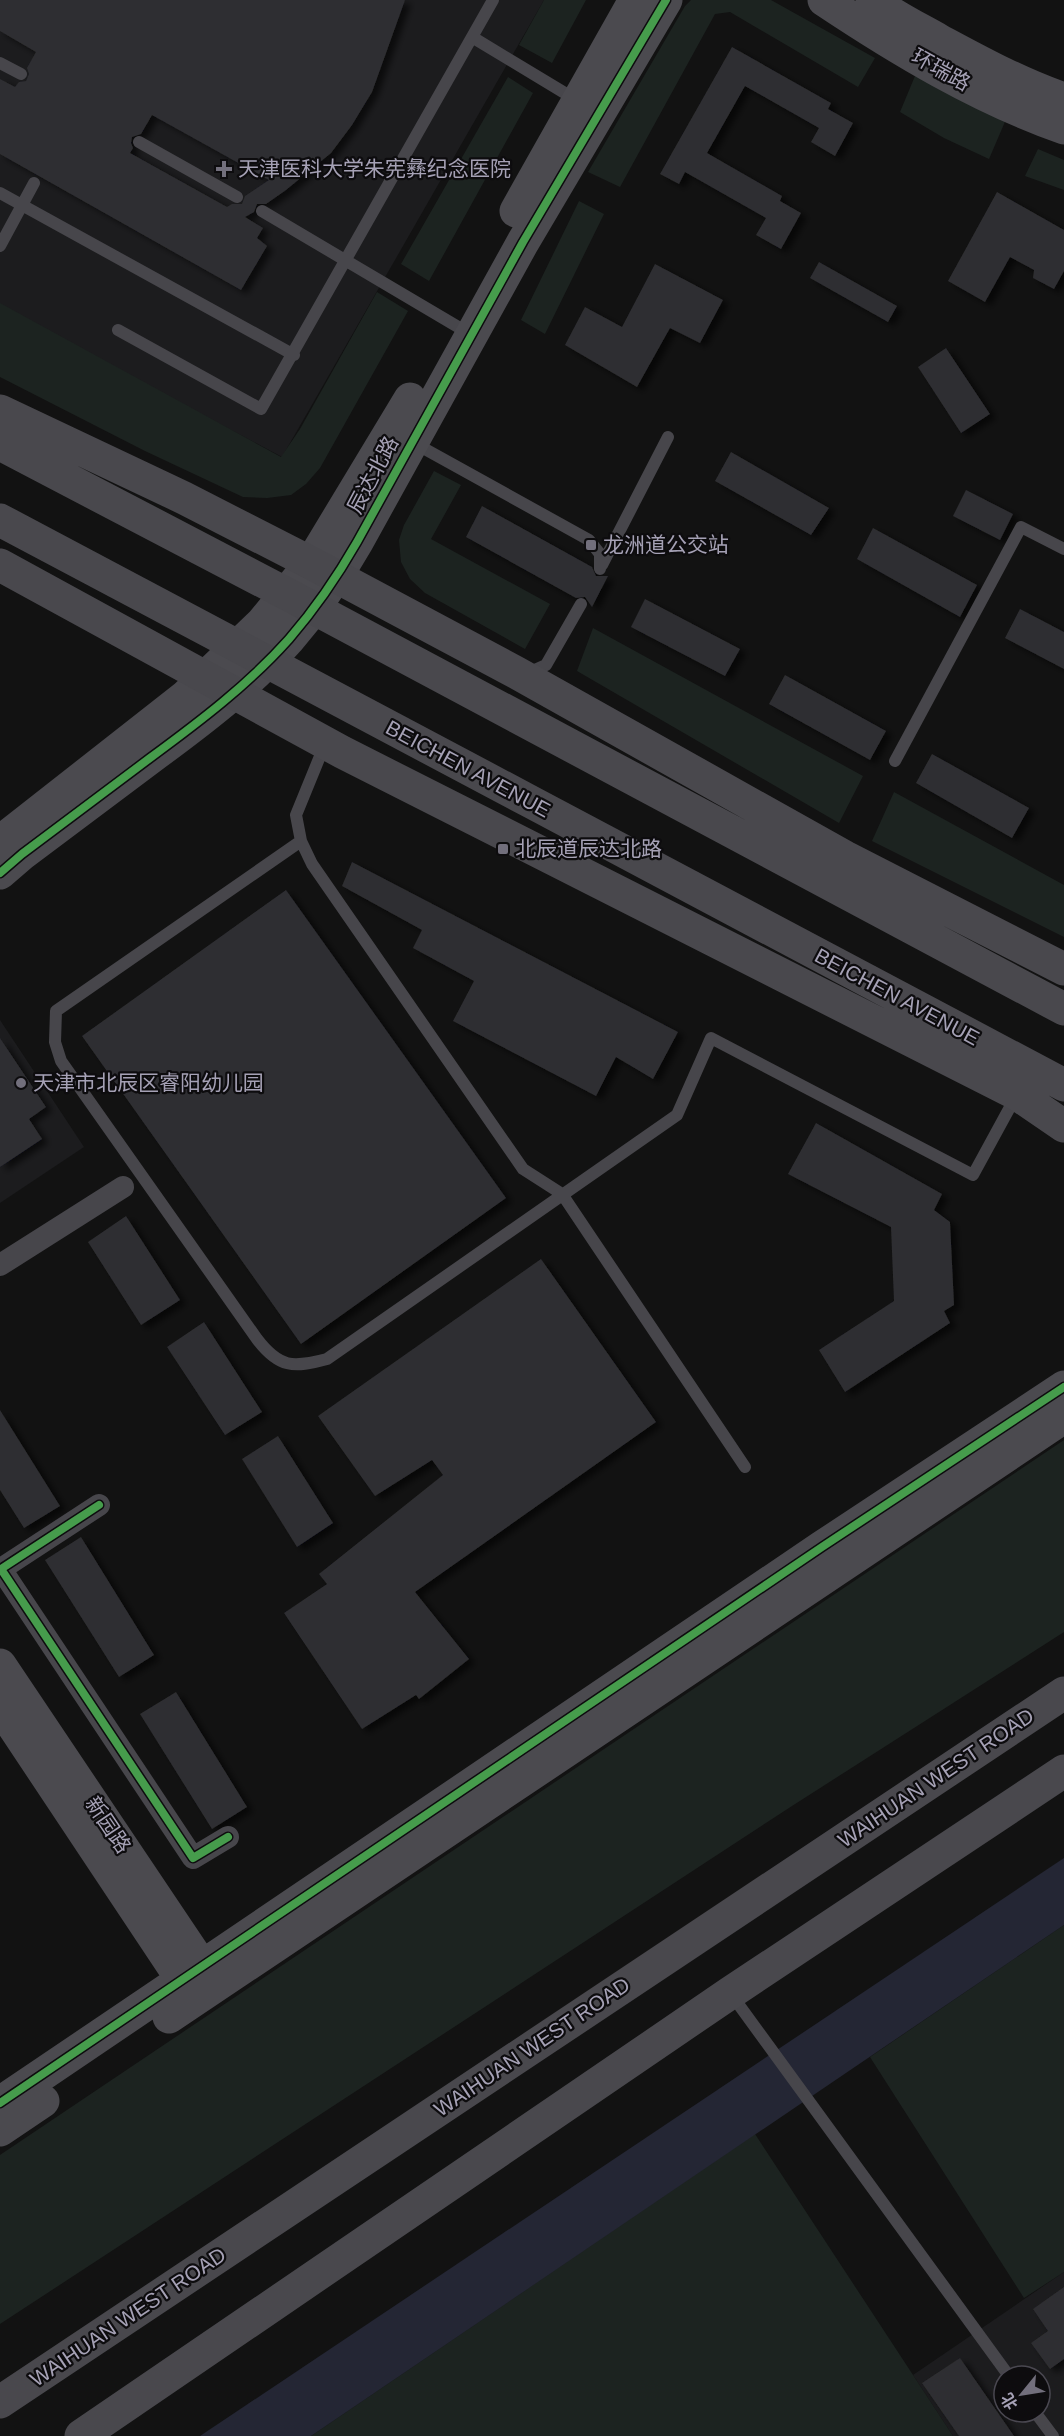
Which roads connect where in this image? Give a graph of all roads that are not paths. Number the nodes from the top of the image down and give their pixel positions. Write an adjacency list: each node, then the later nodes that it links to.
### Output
1 (493, 0): 6 (lane)
2 (635, 0): 10 (street, 辰达北路)
3 (666, 0): 10 (street, 辰达北路)
4 (824, 0): 11 (street, 环瑞路)
5 (872, 0): 9 (street, 环瑞路)
6 (472, 38): 10 (lane); 19 (lane)
7 (0, 63): 8 (lane)
8 (21, 74)
9 (1064, 99)
10 (589, 107): 20 (street, 辰达北路)
11 (1064, 128)
12 (139, 142): 15 (lane)
13 (34, 183): 16 (lane)
14 (0, 193): 16 (lane)
15 (237, 197)
16 (22, 205): 18 (lane); 22 (lane)
17 (262, 211): 19 (lane)
18 (0, 246)
19 (347, 260): 20 (lane); 22 (lane)
20 (462, 329): 24 (street, 辰达北路)
21 (118, 330): 22 (lane)
22 (294, 355)
23 (0, 411): 30 (main road)
24 (401, 436): 25 (lane); 30 (street, 辰达北路)
25 (668, 437)
26 (0, 444): 31 (main road)
27 (0, 520): 33 (main road, BEICHEN AVENUE)
28 (1064, 549): 37 (lane)
29 (0, 565): 35 (main road)
30 (324, 570): 31 (street, 辰达北路); 34 (main road)
31 (300, 602): 33 (street, 辰达北路); 42 (main road)
32 (581, 604): 34 (lane)
33 (254, 653): 35 (street, 辰达北路); 43 (main road, BEICHEN AVENUE)
34 (517, 673): 41 (main road)
35 (220, 685): 36 (main road); 39 (street, 辰达北路); 40 (street, 辰达北路)
36 (326, 743): 38 (lane); 43 (main road)
37 (895, 761)
38 (301, 841): 47 (lane); 47 (lane)
39 (0, 842)
40 (0, 873)
41 (1064, 969)
42 (1064, 1009)
43 (1024, 1081): 44 (main road, BEICHEN AVENUE); 45 (main road); 47 (lane)
44 (1064, 1086)
45 (1064, 1126)
46 (123, 1186): 48 (street)
47 (562, 1194): 51 (lane)
48 (0, 1265)
49 (1064, 1387): 59 (street)
50 (1064, 1417): 59 (street)
51 (745, 1467)
52 (99, 1505): 53 (street)
53 (0, 1568): 58 (street)
54 (0, 1665): 59 (street, 新园路)
55 (1064, 1693): 64 (main road, WAIHUAN WEST ROAD)
56 (0, 1706): 59 (street, 新园路)
57 (1064, 1771): 60 (main road)
58 (228, 1837)
59 (199, 1983): 61 (street); 62 (street)
60 (730, 1993): 63 (lane); 65 (main road)
61 (0, 2103)
62 (0, 2130)
63 (1000, 2364)
64 (0, 2402)
65 (94, 2433)

